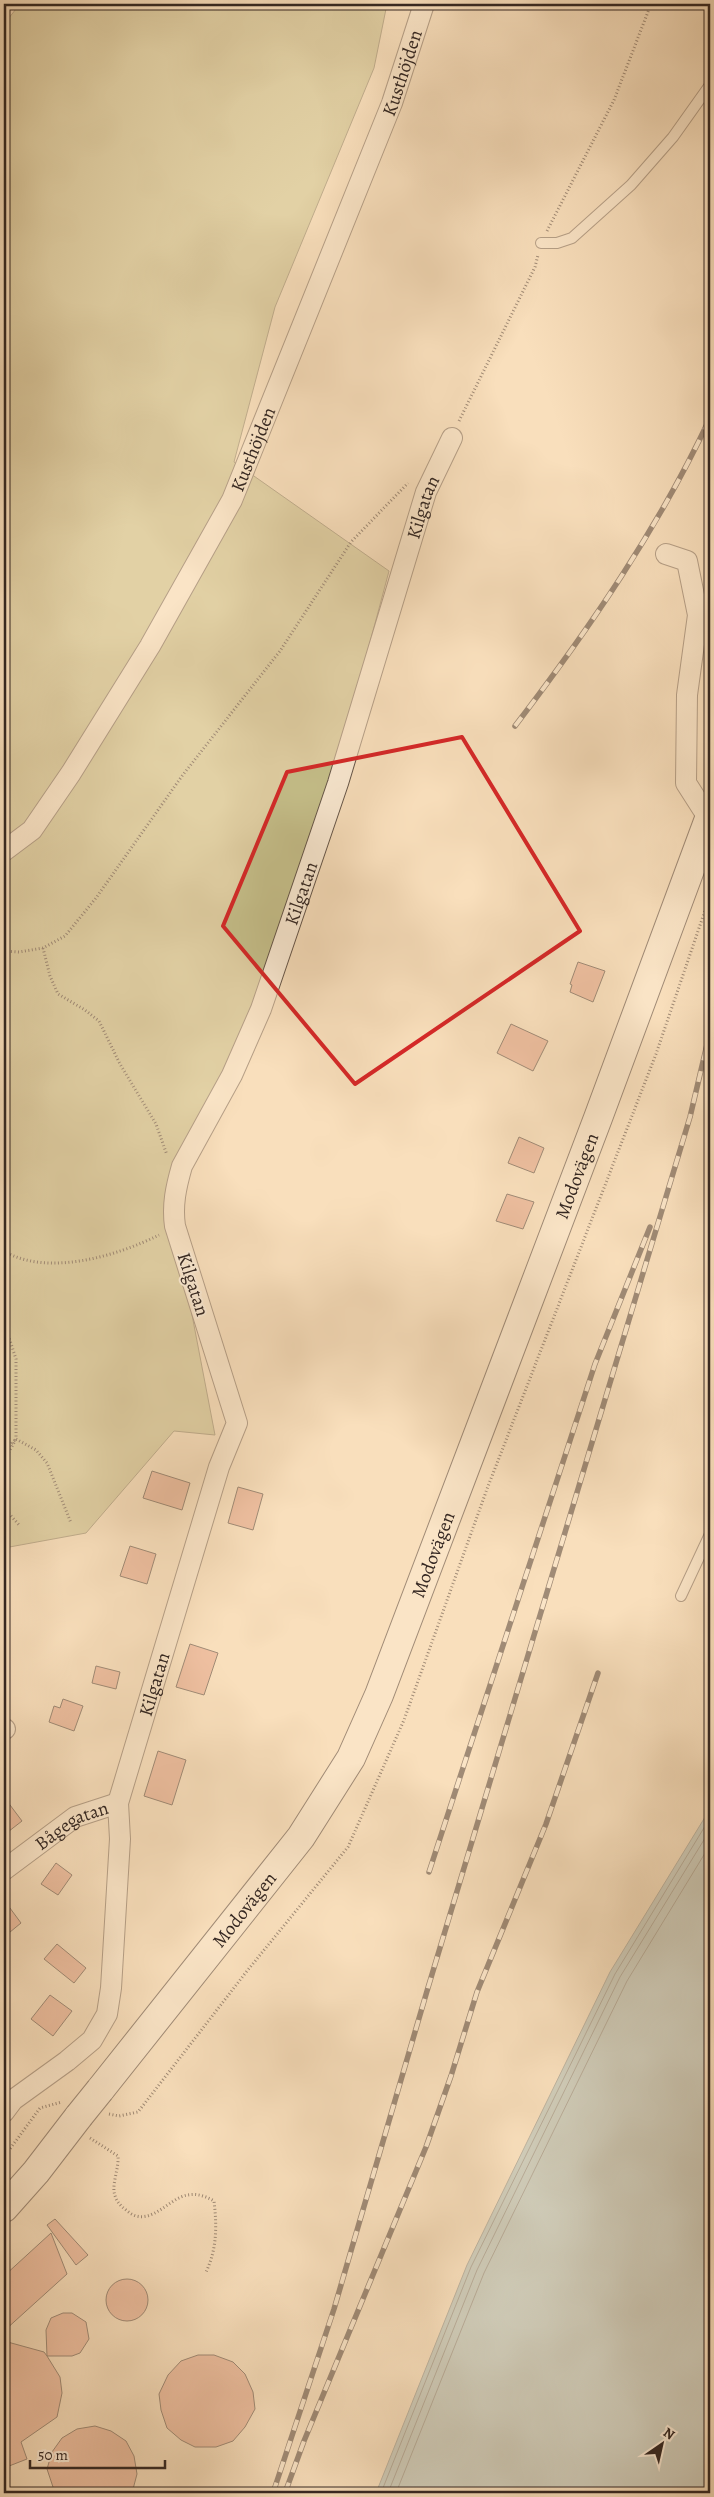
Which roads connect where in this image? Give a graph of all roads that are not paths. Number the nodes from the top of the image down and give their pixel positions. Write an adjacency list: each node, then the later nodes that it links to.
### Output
1 (424, 4): 7 (street, Kusthöjden)
2 (710, 85): 3 (lane)
3 (541, 243)
4 (452, 438): 10 (street, Kilgatan)
5 (666, 554): 6 (street)
6 (710, 817): 13 (main road, Modovägen, bridge)
7 (4, 851)
8 (710, 1534): 9 (lane)
9 (681, 1596)
10 (118, 1803): 11 (street, Bågegatan); 12 (street, Kilgatan)
11 (4, 1870)
12 (4, 2112)
13 (4, 2208)

